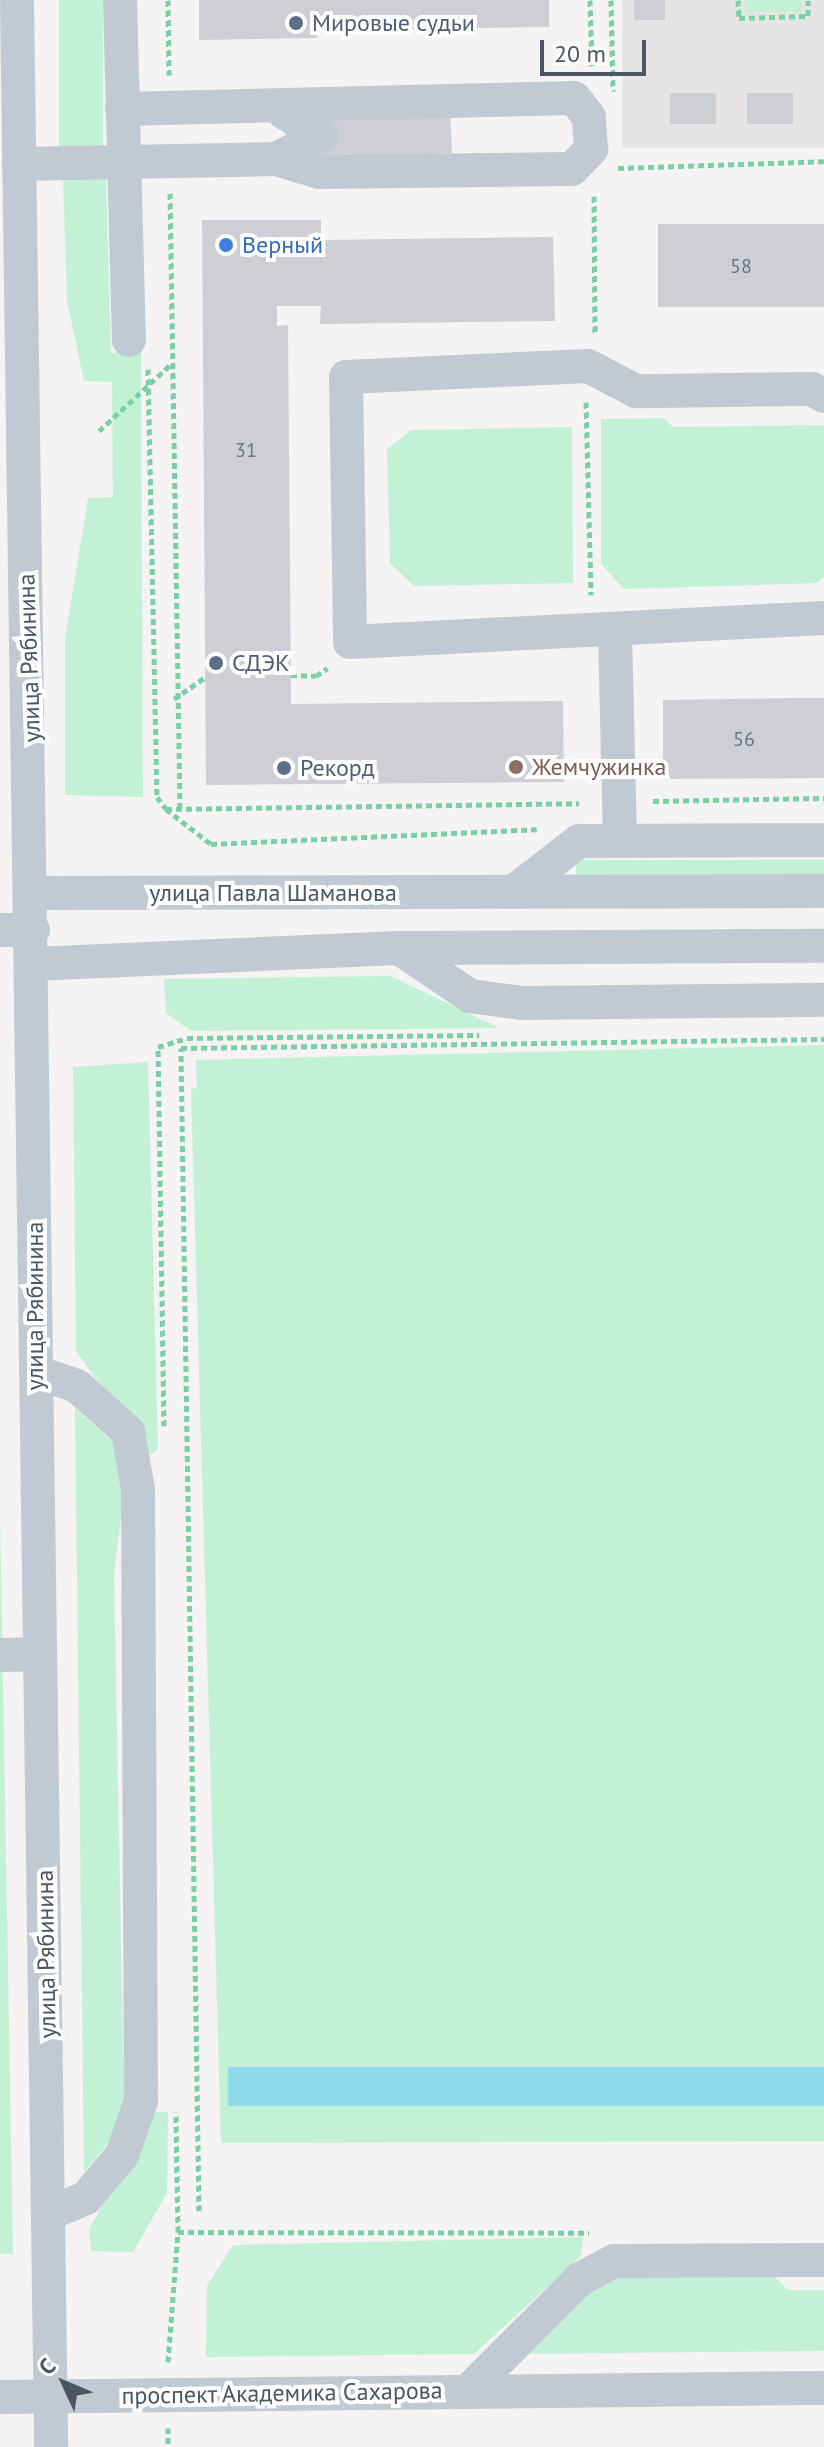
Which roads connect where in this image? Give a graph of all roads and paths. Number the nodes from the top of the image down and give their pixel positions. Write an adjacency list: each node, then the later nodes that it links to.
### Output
1 (17, 0): 15 (street, улица Рябинина)
2 (120, 0): 8 (street)
3 (168, 0): 9 (path)
4 (590, 0): 7 (path)
5 (738, 0): 6 (path)
6 (808, 0)
7 (593, 81)
8 (122, 109): 9 (street); 13 (street)
9 (170, 111): 10 (street)
10 (282, 111): 11 (street); 11 (street)
11 (276, 159): 14 (street)
12 (824, 161): 16 (path)
13 (123, 162): 14 (street); 15 (street); 18 (street)
14 (168, 162): 20 (path)
15 (19, 164): 19 (street, улица Рябинина)
16 (613, 168)
17 (594, 187): 21 (path)
18 (138, 348): 22 (path)
19 (11, 360): 40 (street, улица Рябинина)
20 (171, 363): 22 (path); 30 (path)
21 (588, 366): 23 (street); 26 (path); 26 (street)
22 (148, 386): 24 (path); 34 (path)
23 (824, 396)
24 (99, 431)
25 (824, 618): 26 (street)
26 (625, 634): 32 (street)
27 (339, 660): 28 (path)
28 (291, 675)
29 (206, 677): 30 (path)
30 (173, 699): 33 (path)
31 (824, 798): 32 (path)
32 (619, 803): 33 (path); 36 (street)
33 (180, 807): 34 (path)
34 (166, 809): 35 (path)
35 (541, 829)
36 (620, 838): 37 (street); 39 (street)
37 (824, 840)
38 (824, 891): 39 (street, улица Павла Шаманова)
39 (513, 892): 40 (street, улица Павла Шаманова)
40 (33, 893): 41 (street, улица Рябинина)
41 (17, 930): 44 (street, улица Рябинина)
42 (824, 946): 43 (street)
43 (399, 948): 44 (street); 45 (street)
44 (33, 964): 47 (street, улица Рябинина)
45 (824, 1000)
46 (824, 1039): 50 (path)
47 (36, 1372): 48 (street, улица Рябинина); 51 (street)
48 (39, 1654): 49 (street); 51 (street, улица Рябинина)
49 (0, 1655)
50 (199, 2211)
51 (51, 2213): 58 (street, улица Рябинина)
52 (178, 2232): 53 (path)
53 (605, 2233)
54 (824, 2260): 56 (street, проспект Академика Сахарова)
55 (824, 2388): 56 (street, проспект Академика Сахарова)
56 (468, 2391): 58 (street, проспект Академика Сахарова)
57 (0, 2397): 58 (street, проспект Академика Сахарова)
58 (51, 2397): 59 (street, улица Рябинина)
59 (51, 2447)

